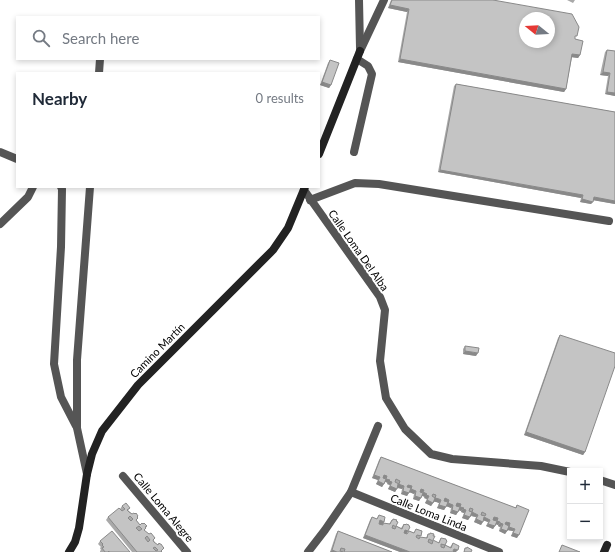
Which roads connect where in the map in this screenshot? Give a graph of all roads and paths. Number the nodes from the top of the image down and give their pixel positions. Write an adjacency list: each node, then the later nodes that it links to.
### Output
1 (359, 0): 3 (street)
2 (384, 0): 3 (street)
3 (358, 55): 6 (street); 8 (street)
4 (100, 60): 5 (street)
5 (99, 72)
6 (320, 151)
7 (0, 152): 9 (street)
8 (354, 152)
9 (16, 158)
10 (32, 188): 16 (street)
11 (62, 188): 18 (street)
12 (90, 188): 18 (street)
13 (304, 189): 14 (street, Calle Loma Del Alba); 20 (street, Camino Martín)
14 (310, 200): 15 (street); 19 (street, Calle Loma Del Alba)
15 (609, 221)
16 (0, 224)
17 (378, 426): 24 (street)
18 (77, 428): 20 (street)
19 (567, 471)
20 (87, 474): 25 (street, Camino Martín)
21 (123, 476): 26 (street, Calle Loma Alegre)
22 (603, 481): 23 (street)
23 (615, 485)
24 (351, 492): 27 (street); 28 (street, Calle Loma Linda)
25 (69, 552)
26 (187, 552)
27 (308, 552)
28 (499, 552)

